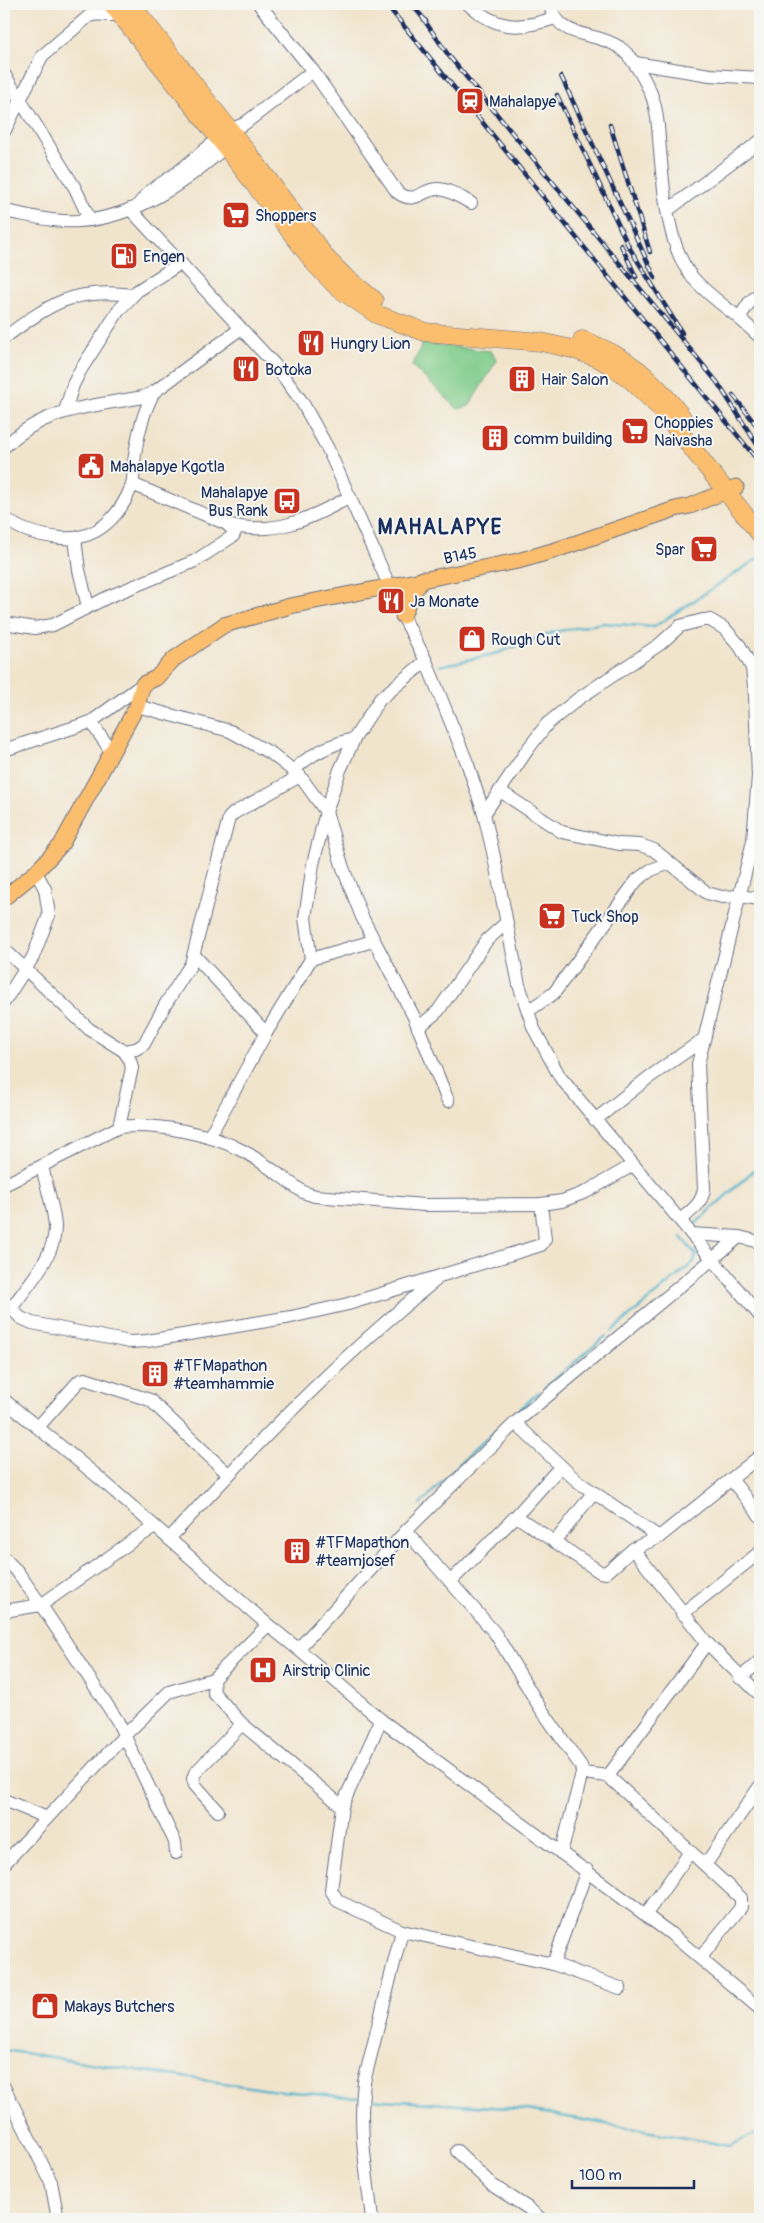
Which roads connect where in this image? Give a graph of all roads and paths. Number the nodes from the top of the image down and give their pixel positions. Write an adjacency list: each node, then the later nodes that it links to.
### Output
1 (258, 4): 7 (street)
2 (468, 4): 5 (street)
3 (549, 4): 5 (street)
4 (121, 7): 10 (street); 12 (highway)
5 (555, 18): 6 (street)
6 (635, 63): 9 (street); 16 (street)
7 (313, 71): 12 (street); 14 (street)
8 (4, 74): 10 (street)
9 (760, 78)
10 (19, 101): 11 (street); 18 (street)
11 (4, 132)
12 (231, 136): 15 (street); 30 (highway)
13 (760, 141): 16 (street)
14 (471, 203)
15 (134, 207): 18 (street); 19 (street)
16 (668, 210): 22 (street)
17 (4, 211): 18 (street)
18 (90, 220)
19 (180, 262): 21 (street); 23 (street)
20 (760, 293): 22 (street)
21 (133, 295): 25 (street); 27 (street)
22 (739, 318): 24 (street)
23 (240, 329): 26 (street); 31 (street)
24 (760, 337)
25 (4, 338)
26 (154, 392): 27 (street); 29 (street)
27 (65, 411): 28 (street)
28 (4, 447)
29 (132, 484): 34 (street); 36 (street)
30 (728, 486): 32 (highway); 35 (highway); 37 (main road, B145 / B145)
31 (350, 496): 34 (street); 38 (street)
32 (760, 516)
33 (4, 517): 36 (street)
34 (227, 524): 39 (street)
35 (760, 534)
36 (75, 539): 39 (street)
37 (423, 580): 38 (main road, B145 / B145); 40 (main road)
38 (389, 586): 40 (street); 43 (main road, B145 / B145)
39 (88, 607): 41 (street)
40 (403, 616): 42 (street)
41 (4, 623)
42 (426, 661): 46 (street); 52 (street)
43 (143, 684): 44 (main road); 45 (street)
44 (137, 706): 48 (main road); 49 (street)
45 (91, 722): 47 (street); 48 (street)
46 (354, 739): 49 (street); 51 (street)
47 (4, 750)
48 (112, 751): 54 (main road)
49 (297, 773): 51 (street); 61 (street)
50 (500, 791): 52 (street); 53 (street); 55 (street)
51 (326, 812): 59 (street); 62 (street)
52 (484, 814): 58 (street)
53 (670, 862): 55 (street); 65 (street)
54 (36, 872): 56 (main road); 63 (street)
55 (739, 896): 57 (street); 68 (street)
56 (4, 898)
57 (760, 899)
58 (506, 923): 65 (street); 66 (street)
59 (373, 941): 62 (street); 66 (street)
60 (4, 949): 63 (street)
61 (194, 955): 67 (street); 69 (street)
62 (311, 959): 67 (street)
63 (26, 969): 64 (street); 69 (street)
64 (4, 1002)
65 (528, 1011): 71 (street)
66 (418, 1028): 70 (street)
67 (266, 1033): 73 (street)
68 (704, 1039): 71 (street); 78 (street)
69 (124, 1052): 72 (street)
70 (448, 1101)
71 (595, 1120): 74 (street)
72 (119, 1127): 73 (street); 75 (street)
73 (209, 1137): 77 (street)
74 (633, 1165): 77 (street); 78 (street)
75 (42, 1166): 76 (street); 84 (street)
76 (4, 1185)
77 (541, 1204): 83 (street)
78 (680, 1220): 79 (street)
79 (692, 1234): 80 (street); 82 (street)
80 (739, 1237): 81 (street); 82 (street)
81 (760, 1242)
82 (712, 1260): 85 (street); 87 (street)
83 (442, 1275): 84 (street); 91 (street)
84 (6, 1305)
85 (760, 1316)
86 (4, 1400): 88 (street)
87 (515, 1423): 90 (street); 97 (street)
88 (38, 1427): 91 (street); 96 (street)
89 (760, 1456): 92 (street)
90 (561, 1466): 93 (street); 94 (street)
91 (228, 1474): 99 (street)
92 (732, 1479): 95 (street); 98 (street)
93 (593, 1493): 98 (street); 100 (street)
94 (516, 1516): 100 (street); 104 (street)
95 (760, 1516)
96 (155, 1527): 99 (street); 105 (street)
97 (406, 1531): 104 (street); 110 (street)
98 (659, 1537): 101 (street)
99 (169, 1539): 108 (street)
100 (555, 1542): 101 (street)
101 (633, 1549): 107 (street)
102 (760, 1552): 107 (street)
103 (4, 1558): 105 (street)
104 (451, 1581): 118 (street)
105 (41, 1605): 106 (street); 117 (street)
106 (4, 1611)
107 (682, 1614): 109 (street)
108 (268, 1625): 110 (street); 113 (street)
109 (707, 1643): 112 (street); 119 (street)
110 (298, 1649): 115 (street)
111 (760, 1661): 112 (street)
112 (740, 1678): 114 (street)
113 (213, 1679): 116 (street); 117 (street)
114 (760, 1696)
115 (381, 1720): 122 (street); 127 (street)
116 (242, 1724): 122 (street); 123 (street)
117 (124, 1736): 124 (street); 126 (street)
118 (582, 1773): 119 (street); 127 (street)
119 (608, 1776): 125 (street)
120 (760, 1786): 129 (street)
121 (4, 1800): 124 (street)
122 (342, 1806): 132 (street)
123 (218, 1811)
124 (47, 1818): 128 (street)
125 (690, 1852): 129 (street); 131 (street)
126 (176, 1853)
127 (561, 1853): 130 (street)
128 (4, 1864)
129 (705, 1865): 133 (street)
130 (586, 1870): 131 (street); 134 (street)
131 (646, 1914): 133 (street)
132 (402, 1931): 134 (street); 140 (street)
133 (701, 1957): 136 (street)
134 (553, 1964): 135 (street)
135 (620, 1988)
136 (760, 2009)
137 (4, 2087): 139 (street)
138 (456, 2151): 141 (street)
139 (58, 2219)
140 (372, 2219)
141 (541, 2219)

